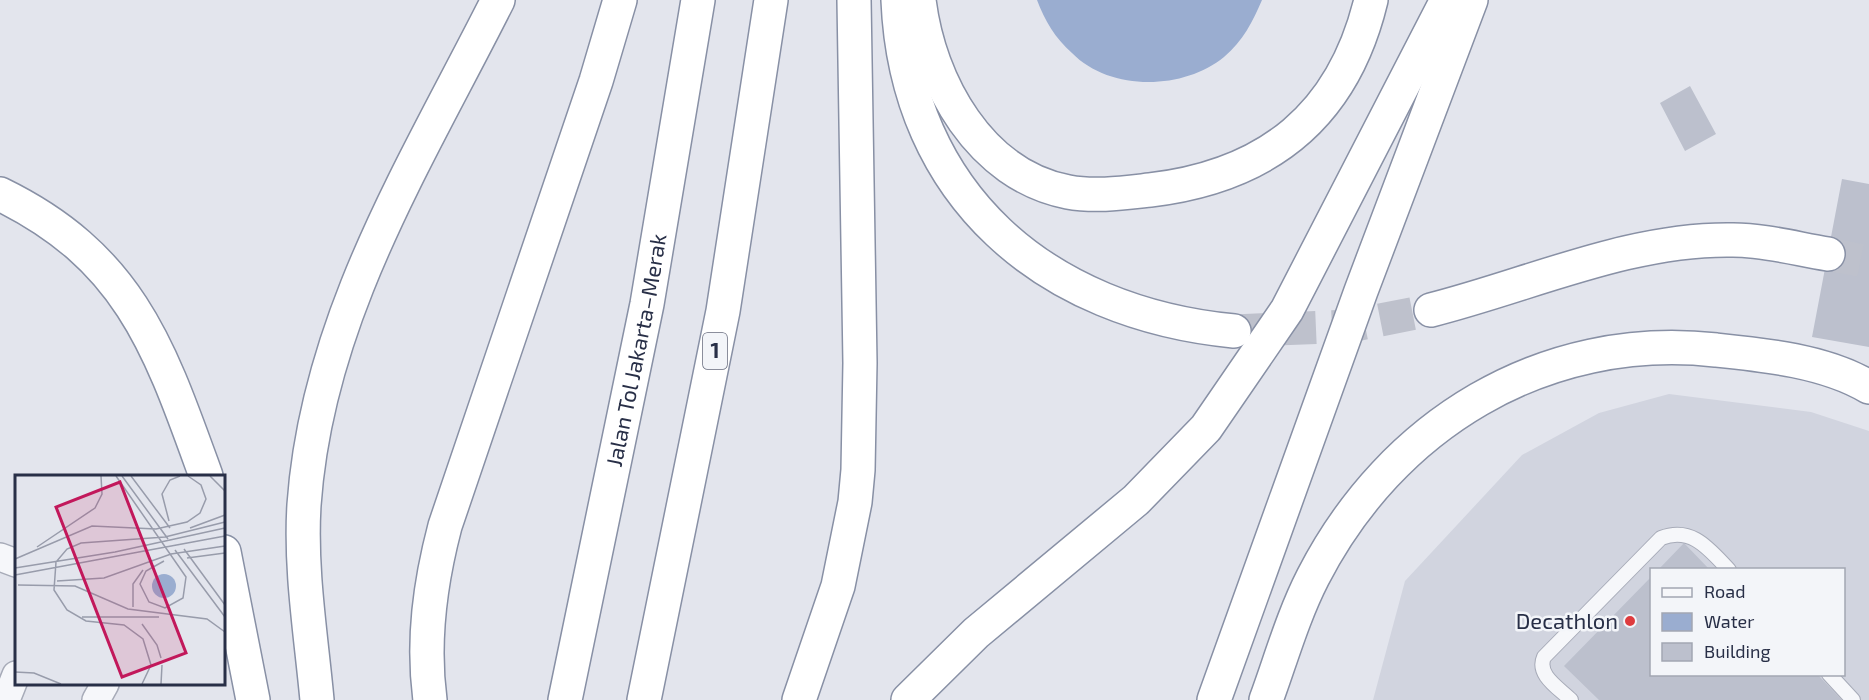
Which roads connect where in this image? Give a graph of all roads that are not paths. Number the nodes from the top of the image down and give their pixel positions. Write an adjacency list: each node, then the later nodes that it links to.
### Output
1 (498, 0): 27 (highway)
2 (620, 0): 28 (highway)
3 (698, 0): 29 (highway, Jalan Tol Jakarta–Merak)
4 (771, 0): 30 (highway, 1)
5 (854, 0): 31 (highway)
6 (898, 0): 14 (highway)
7 (919, 0): 8 (highway)
8 (1371, 0)
9 (1447, 0): 32 (highway)
10 (1471, 0): 33 (highway)
11 (0, 194): 16 (highway)
12 (1828, 254): 13 (highway)
13 (1431, 310)
14 (1234, 332)
15 (1869, 387): 34 (highway)
16 (205, 475)
17 (0, 557): 19 (street)
18 (225, 557): 26 (highway)
19 (15, 563)
20 (1727, 568): 35 (lane)
21 (1830, 676): 36 (lane)
22 (15, 678): 24 (street)
23 (104, 685): 25 (street)
24 (6, 700)
25 (96, 700)
26 (252, 700)
27 (317, 700)
28 (430, 700)
29 (565, 700)
30 (644, 700)
31 (799, 700)
32 (908, 700)
33 (1214, 700)
34 (1266, 700)
35 (1571, 700)
36 (1854, 700)

